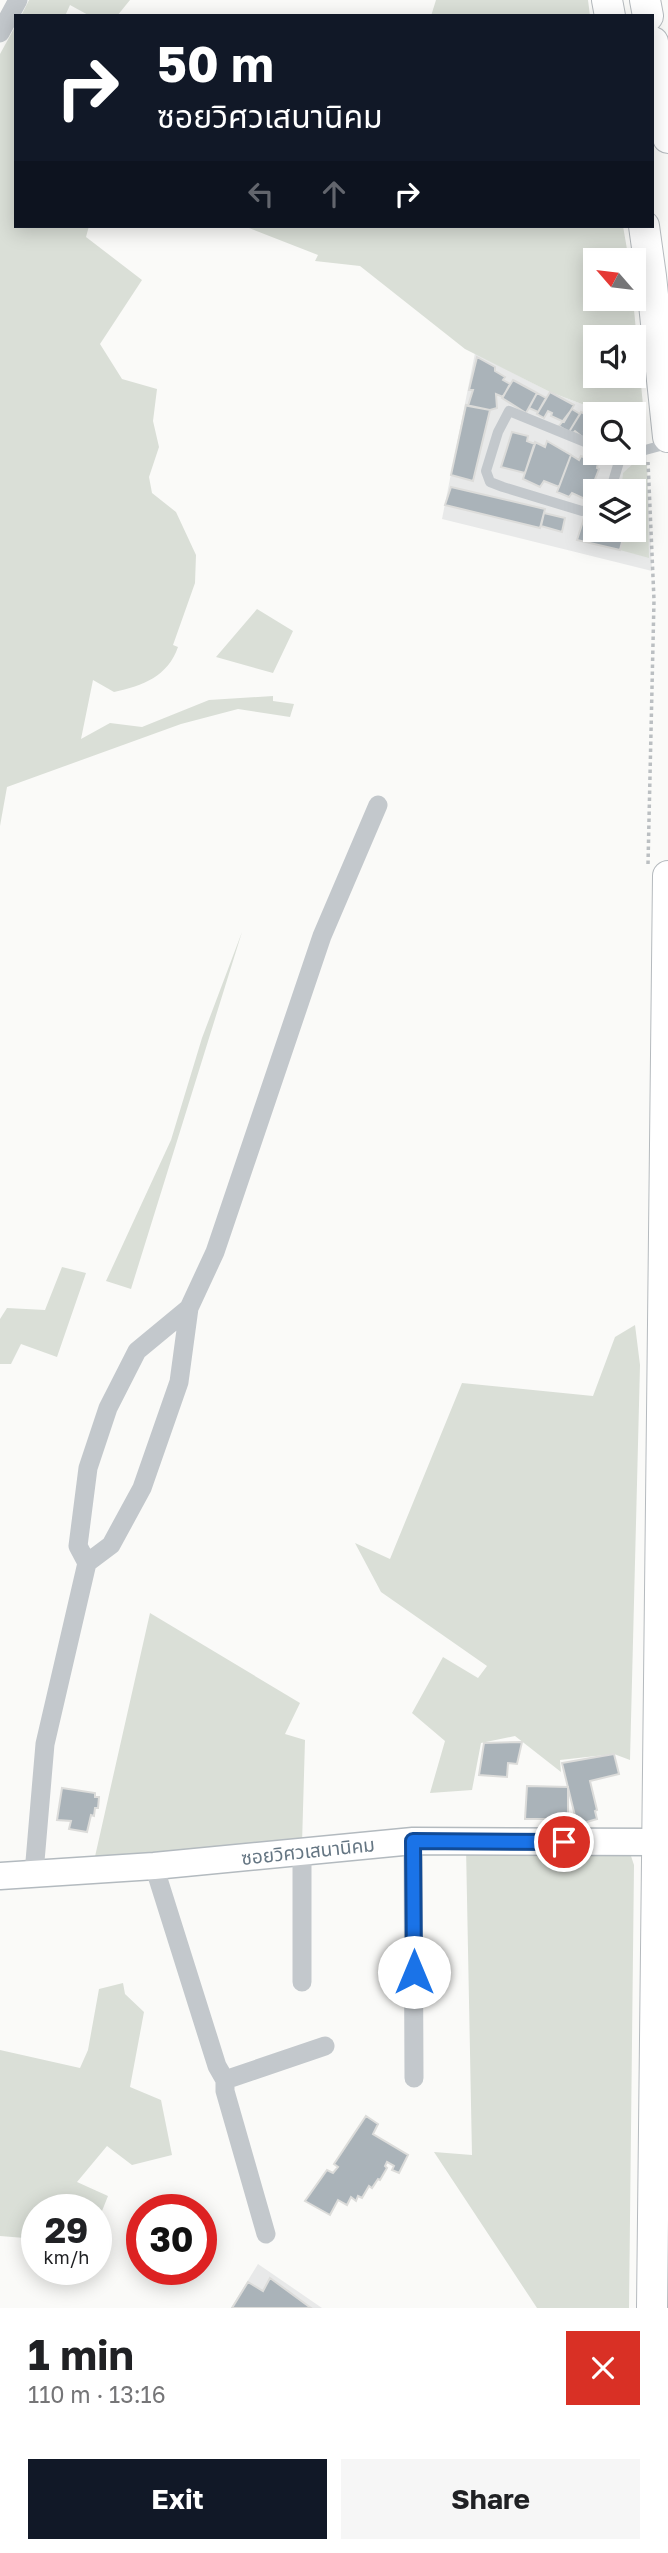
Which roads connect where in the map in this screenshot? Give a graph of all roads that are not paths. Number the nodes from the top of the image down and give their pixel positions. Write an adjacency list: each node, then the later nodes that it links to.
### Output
1 (18, 0): 2 (street)
2 (0, 33)
3 (654, 48): 4 (main road)
4 (668, 138)
5 (644, 228): 6 (main road)
6 (668, 437)
7 (583, 441): 10 (lane)
8 (668, 443): 9 (lane)
9 (646, 449)
10 (583, 511)
11 (378, 805): 13 (street)
12 (668, 876): 16 (main road)
13 (189, 1308): 14 (street); 14 (street)
14 (87, 1563): 19 (street)
15 (413, 1841): 16 (street, ซอยวิศวเสนานิคม); 17 (street, ซอยวิศวเสนานิคม); 23 (street)
16 (658, 1842): 26 (main road)
17 (302, 1852): 18 (street, ซอยวิศวเสนานิคม); 21 (street)
18 (154, 1866): 19 (street, ซอยวิศวเสนานิคม); 24 (street)
19 (34, 1873): 20 (street, ซอยวิศวเสนานิคม)
20 (0, 1876)
21 (302, 1982)
22 (325, 2046): 24 (street)
23 (414, 2078)
24 (225, 2080): 25 (street)
25 (265, 2234)
26 (652, 2308)

